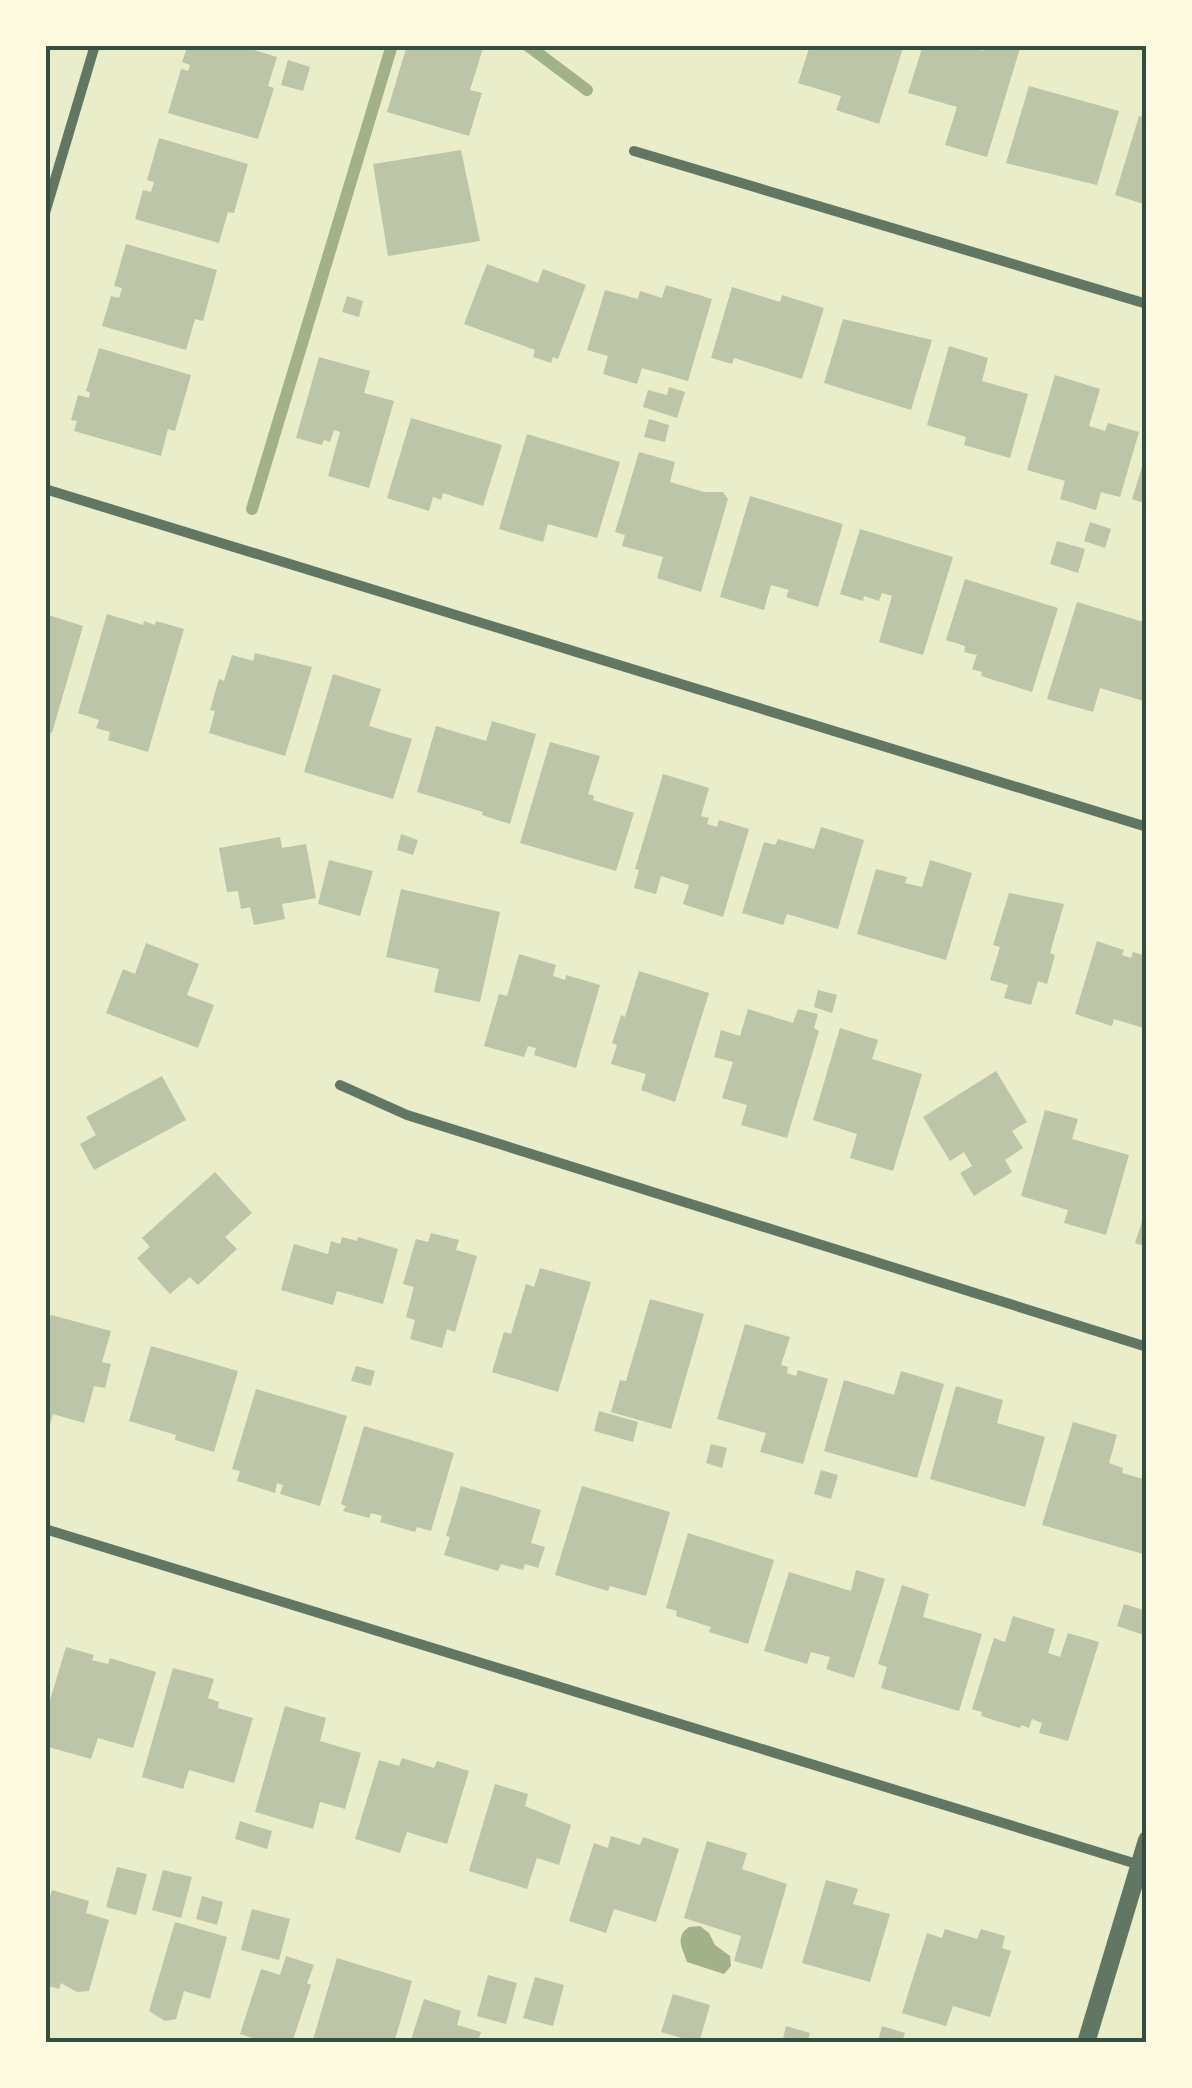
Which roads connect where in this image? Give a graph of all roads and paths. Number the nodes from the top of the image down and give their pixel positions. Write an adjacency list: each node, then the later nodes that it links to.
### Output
1 (95, 45): 3 (street)
2 (634, 151): 4 (street)
3 (45, 212)
4 (1147, 304)
5 (45, 489): 6 (street)
6 (1147, 827)
7 (340, 1085): 8 (street)
8 (1147, 1348)
9 (45, 1529): 11 (street)
10 (1147, 1840): 11 (street)
11 (1140, 1865): 12 (street)
12 (1086, 2043)

